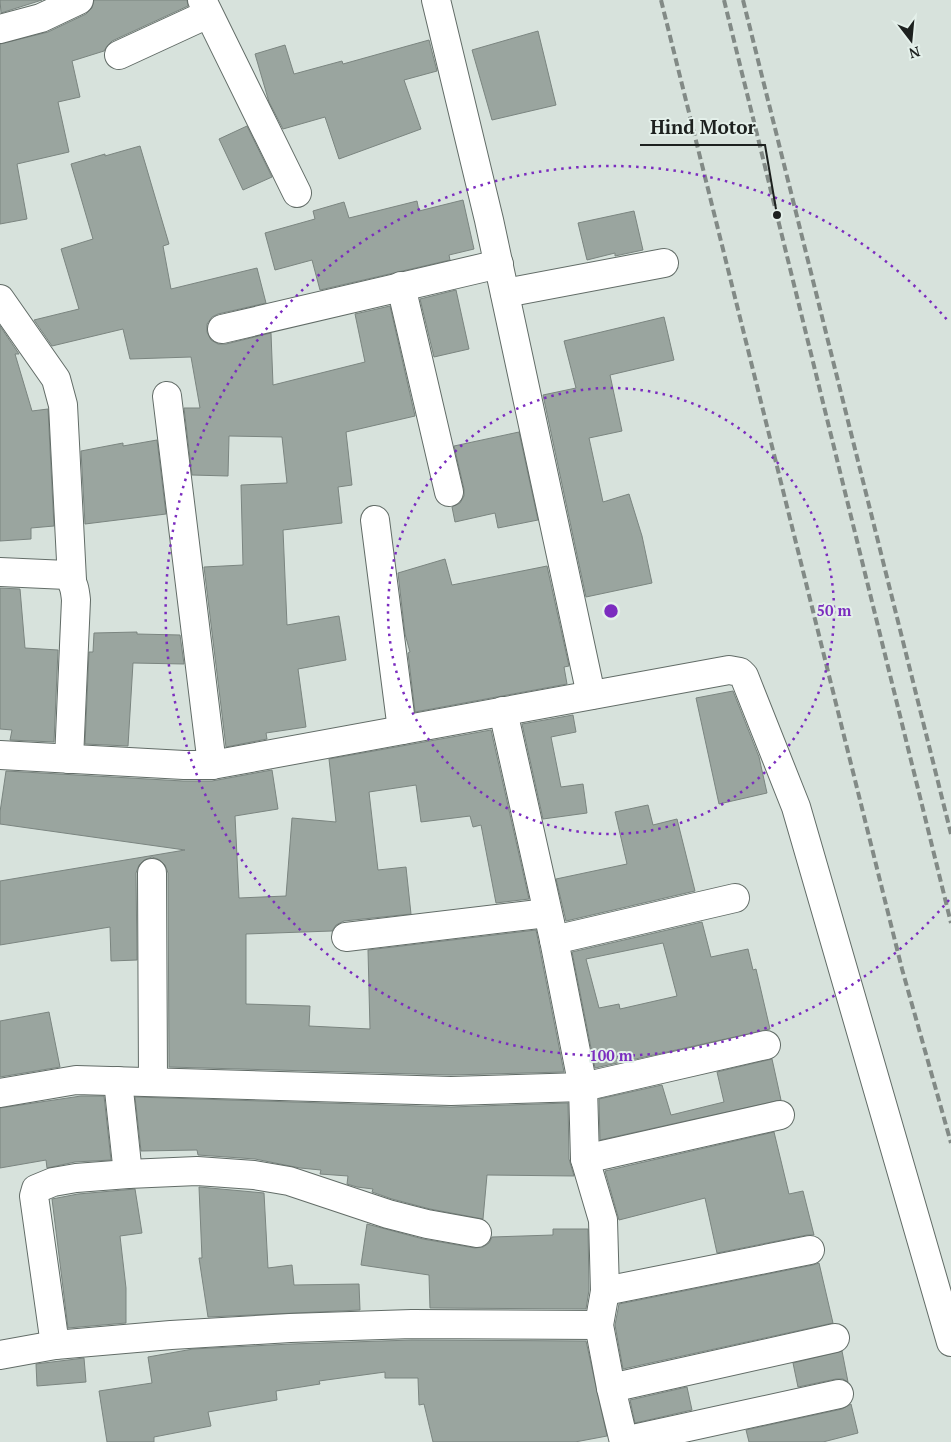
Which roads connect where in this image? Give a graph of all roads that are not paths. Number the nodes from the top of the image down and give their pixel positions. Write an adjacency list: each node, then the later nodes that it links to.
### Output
1 (79, 0): 4 (street)
2 (436, 0): 8 (street)
3 (205, 7): 5 (street); 6 (street)
4 (0, 29)
5 (119, 55)
6 (298, 193)
7 (664, 263): 10 (street)
8 (498, 264): 9 (street); 10 (street)
9 (401, 286): 12 (street); 14 (street)
10 (505, 293): 18 (street)
11 (0, 299): 17 (street)
12 (222, 329)
13 (167, 396): 23 (street)
14 (449, 492)
15 (375, 520): 20 (street)
16 (0, 572): 17 (street)
17 (72, 580): 22 (street)
18 (591, 695): 19 (street); 42 (street)
19 (503, 711): 20 (street); 26 (street)
20 (402, 730): 23 (street)
21 (0, 755): 22 (street)
22 (69, 759): 23 (street)
23 (212, 765)
24 (152, 873): 31 (street)
25 (735, 898): 28 (street)
26 (547, 913): 27 (street); 28 (street)
27 (346, 937)
28 (554, 940): 32 (street)
29 (766, 1045): 32 (street)
30 (118, 1081): 31 (street); 33 (street); 36 (street)
31 (153, 1082): 32 (street)
32 (583, 1087): 35 (street)
33 (0, 1093)
34 (780, 1115): 35 (street)
35 (585, 1159): 39 (street)
36 (128, 1174): 37 (street); 43 (street)
37 (477, 1233)
38 (810, 1250): 39 (street)
39 (605, 1291): 40 (street)
40 (599, 1325): 43 (street); 45 (street)
41 (835, 1338): 45 (street)
42 (951, 1342)
43 (55, 1345): 44 (street)
44 (0, 1356)
45 (611, 1388): 47 (street)
46 (839, 1394): 47 (street)
47 (624, 1441)

